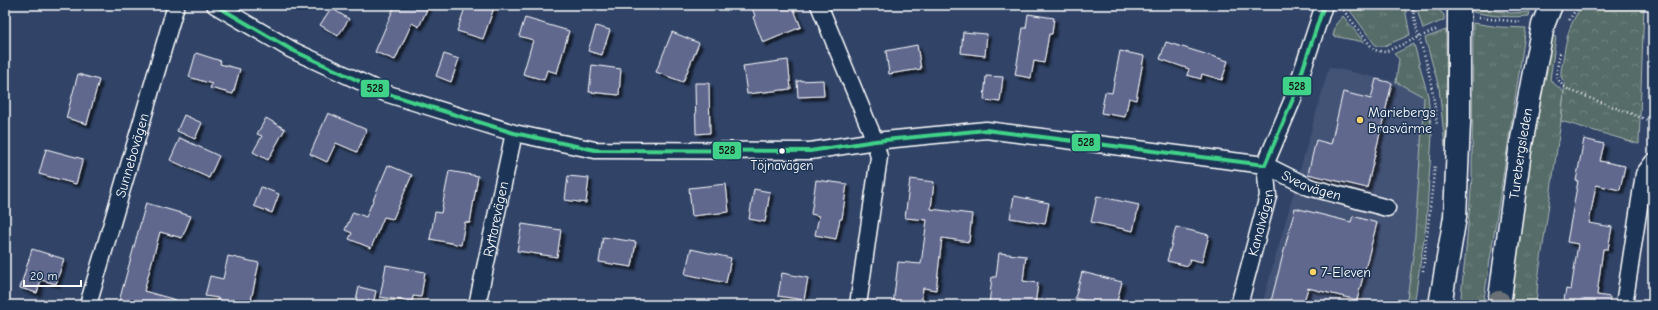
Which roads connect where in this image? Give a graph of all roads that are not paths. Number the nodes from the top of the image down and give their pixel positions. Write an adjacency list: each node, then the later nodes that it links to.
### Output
1 (176, 5): 13 (street, Sunnebovägen)
2 (214, 5): 7 (street, Sveavägen)
3 (819, 5): 8 (street)
4 (1324, 5): 10 (street, Kanalvägen)
5 (1551, 5): 12 (main road, Turebergsleden)
6 (1459, 13): 17 (main road)
7 (514, 133): 8 (street, Sveavägen); 14 (street, Ryttarevägen)
8 (875, 141): 10 (street, Sveavägen); 15 (street)
9 (1653, 162): 18 (street)
10 (1265, 165): 11 (street, Sveavägen); 16 (street, Kanalvägen)
11 (1387, 208)
12 (1499, 304)
13 (88, 305)
14 (477, 305)
15 (858, 305)
16 (1239, 305)
17 (1440, 305)
18 (1624, 305)

